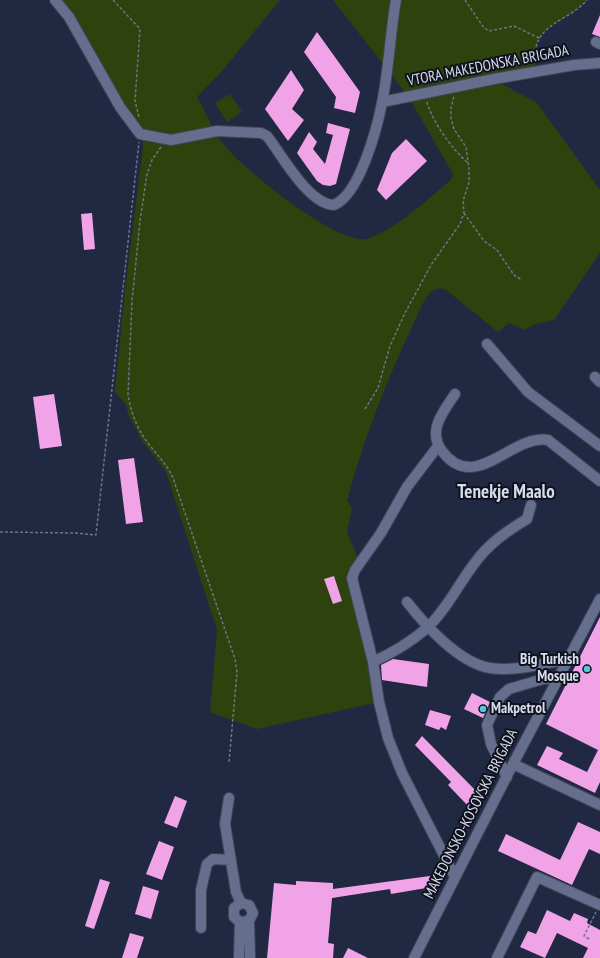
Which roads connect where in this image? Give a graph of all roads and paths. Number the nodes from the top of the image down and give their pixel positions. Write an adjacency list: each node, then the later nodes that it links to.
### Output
1 (55, 0): 13 (street)
2 (113, 0): 12 (path)
3 (396, 0): 11 (street)
4 (465, 0): 6 (path)
5 (587, 0): 6 (path)
6 (539, 38): 8 (path)
7 (600, 63): 8 (street, VTORA MAKEDONSKA BRIGADA)
8 (536, 72): 9 (street, VTORA MAKEDONSKA BRIGADA)
9 (456, 87): 10 (street, VTORA MAKEDONSKA BRIGADA); 15 (path)
10 (424, 93): 11 (street, VTORA MAKEDONSKA BRIGADA); 15 (path)
11 (382, 102): 14 (street)
12 (139, 118)
13 (140, 134): 14 (street); 25 (path)
14 (170, 140): 32 (path)
15 (468, 163): 16 (path)
16 (464, 212): 17 (path); 20 (path)
17 (522, 280)
18 (487, 344): 22 (street)
19 (455, 394): 21 (street)
20 (365, 409)
21 (438, 446): 23 (street); 30 (street)
22 (600, 446)
23 (600, 482)
24 (531, 505): 28 (street)
25 (0, 532)
26 (600, 599): 29 (street, MAKEDONSKO-KOSOVSKA BRIGADA)
27 (407, 602): 28 (street)
28 (427, 628): 29 (street); 30 (street)
29 (569, 659): 31 (street, MAKEDONSKO-KOSOVSKA BRIGADA)
30 (373, 662): 38 (street)
31 (558, 678): 33 (street, MAKEDONSKO-KOSOVSKA BRIGADA); 34 (street)
32 (229, 762)
33 (512, 764): 34 (street, MAKEDONSKO-KOSOVSKA BRIGADA); 36 (street)
34 (507, 777): 38 (street, MAKEDONSKO-KOSOVSKA BRIGADA)
35 (229, 798): 37 (street)
36 (600, 805)
37 (231, 860): 39 (street); 42 (street)
38 (455, 877): 46 (street, MAKEDONSKO-KOSOVSKA BRIGADA)
39 (241, 903): 41 (street); 41 (street)
40 (600, 905): 43 (path); 47 (street)
41 (245, 922): 44 (street); 45 (street)
42 (201, 928)
43 (589, 939)
44 (239, 958)
45 (250, 958)
46 (414, 958)
47 (497, 958)

